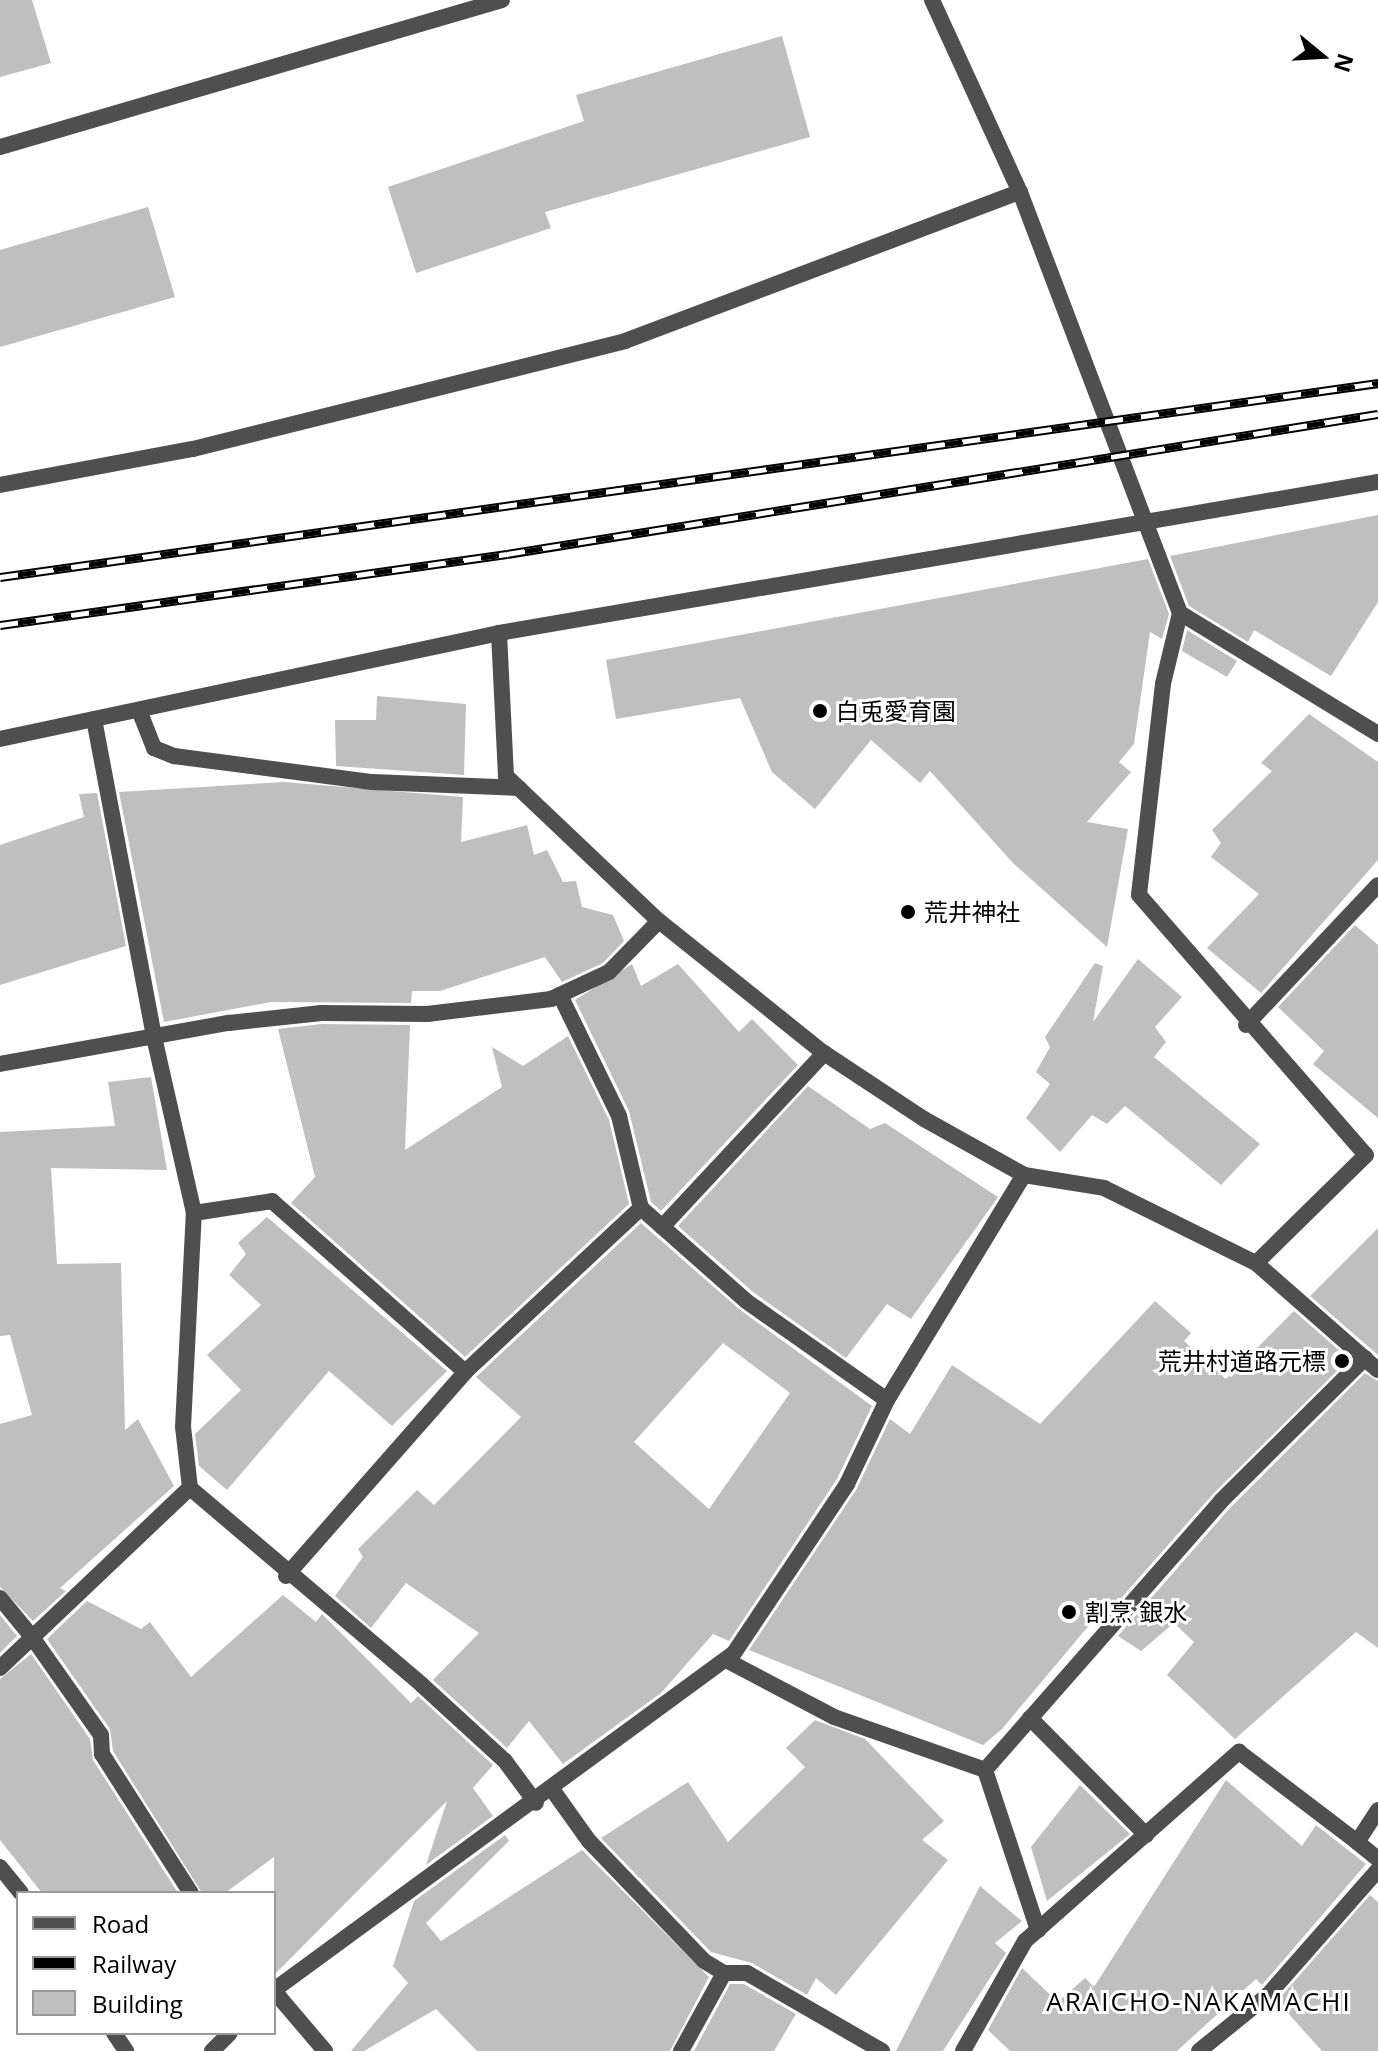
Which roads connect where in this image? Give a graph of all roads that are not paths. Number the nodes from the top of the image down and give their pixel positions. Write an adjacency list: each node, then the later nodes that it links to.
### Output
1 (502, 0): 3 (street)
2 (932, 0): 4 (street)
3 (0, 147)
4 (1020, 192): 6 (street); 7 (street)
5 (1378, 482): 7 (street)
6 (0, 485)
7 (1147, 517): 8 (street); 9 (street)
8 (1180, 613): 12 (street); 18 (street)
9 (499, 633): 10 (street); 14 (street)
10 (139, 710): 11 (street); 14 (street)
11 (94, 719): 13 (street); 19 (street)
12 (1378, 734)
13 (0, 739)
14 (519, 788): 16 (street)
15 (1378, 885): 18 (street)
16 (659, 921): 17 (street); 20 (street)
17 (560, 995): 19 (street); 24 (street)
18 (1246, 1025): 22 (street)
19 (154, 1037): 21 (street); 25 (street)
20 (824, 1053): 23 (street); 26 (street)
21 (0, 1064)
22 (1372, 1153): 27 (street)
23 (1024, 1175): 27 (street); 30 (street)
24 (641, 1208): 26 (street); 29 (street)
25 (194, 1213): 29 (street); 31 (street)
26 (662, 1227): 30 (street)
27 (1256, 1263): 28 (street)
28 (1372, 1364): 37 (street)
29 (465, 1372): 32 (street)
30 (887, 1400): 35 (street)
31 (190, 1488): 32 (street); 34 (street)
32 (286, 1576): 40 (street)
33 (0, 1598): 34 (street)
34 (32, 1637): 36 (street); 48 (street)
35 (726, 1660): 38 (street); 39 (street)
36 (0, 1668)
37 (1030, 1718): 38 (street); 42 (street)
38 (985, 1770): 49 (street)
39 (554, 1792): 40 (street); 50 (street)
40 (536, 1803): 51 (street)
41 (1378, 1810): 43 (street)
42 (1146, 1835): 43 (street); 49 (street)
43 (1357, 1842): 44 (street)
44 (1378, 1859)
45 (0, 1867): 47 (street)
46 (1378, 1870): 59 (street)
47 (19, 1891)
48 (190, 1891)
49 (1038, 1930): 58 (street)
50 (724, 1973): 56 (street); 57 (street)
51 (276, 1989)
52 (276, 1993): 55 (street)
53 (228, 2035): 54 (street)
54 (212, 2051)
55 (325, 2051)
56 (681, 2051)
57 (882, 2051)
58 (963, 2051)
59 (1199, 2051)

